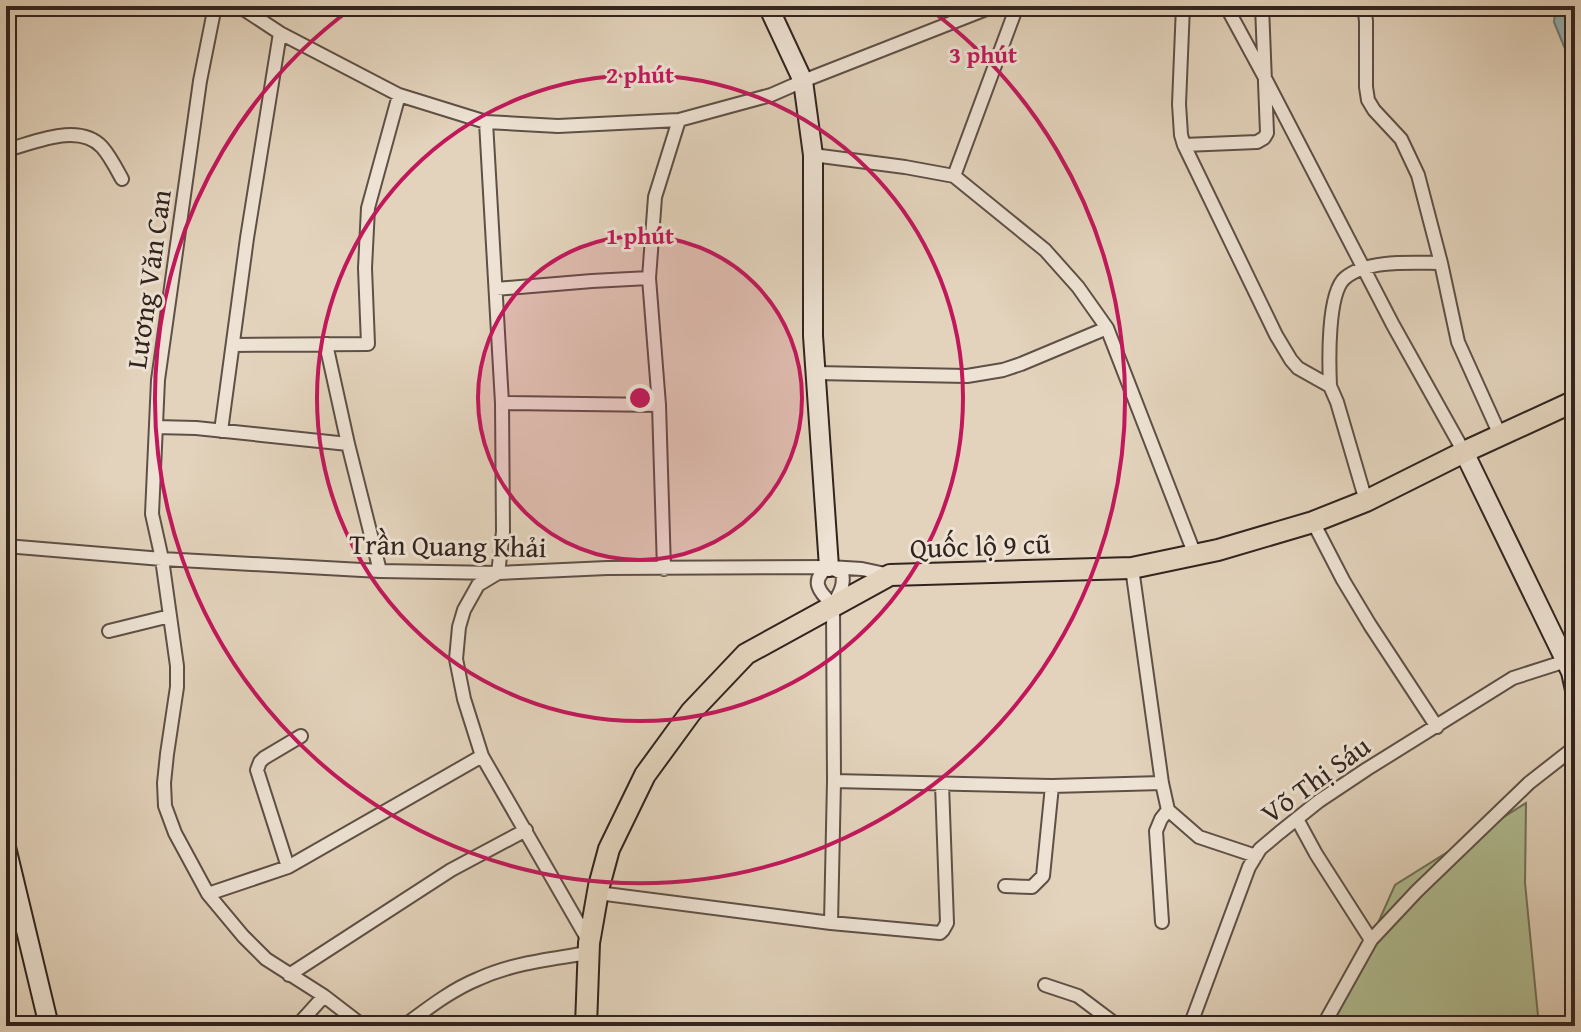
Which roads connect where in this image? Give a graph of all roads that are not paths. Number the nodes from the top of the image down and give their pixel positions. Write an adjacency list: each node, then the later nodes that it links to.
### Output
1 (215, 6): 33 (street, Lương Văn Can)
2 (239, 6): 10 (street)
3 (768, 6): 12 (street)
4 (994, 6): 12 (street)
5 (1017, 6): 19 (street)
6 (1183, 6): 16 (street)
7 (1226, 6): 11 (street)
8 (1262, 6): 11 (street)
9 (1364, 6): 21 (street)
10 (280, 33): 13 (street); 27 (street)
11 (1265, 78): 16 (street); 22 (street)
12 (803, 81): 14 (street); 18 (street)
13 (399, 95): 15 (street); 26 (street)
14 (679, 120): 15 (street); 23 (street)
15 (486, 122): 24 (street)
16 (1184, 145): 29 (street)
17 (6, 150): 20 (street)
18 (813, 155): 19 (street); 28 (street)
19 (954, 176): 25 (street)
20 (122, 179)
21 (1441, 263): 22 (street); 35 (street)
22 (1364, 269): 29 (street); 37 (street)
23 (649, 278): 24 (street); 32 (street)
24 (496, 289): 31 (street)
25 (1107, 328): 28 (street); 41 (street)
26 (326, 344): 27 (street); 36 (street)
27 (233, 345): 34 (street)
28 (816, 373): 43 (street)
29 (1330, 386): 38 (street)
30 (1575, 401): 35 (main road, Quốc lộ 9 cũ)
31 (502, 403): 32 (street); 47 (street)
32 (659, 405): 45 (street)
33 (156, 427): 34 (street); 42 (street, Lương Văn Can)
34 (221, 431): 36 (street)
35 (1500, 435): 37 (main road, Quốc lộ 9 cũ)
36 (348, 444): 46 (street)
37 (1464, 452): 38 (main road, Quốc lộ 9 cũ); 52 (street)
38 (1366, 501): 39 (main road, Quốc lộ 9 cũ)
39 (1313, 522): 41 (main road, Quốc lộ 9 cũ); 54 (street)
40 (6, 546): 42 (street, Trần Quang Khải)
41 (1195, 555): 44 (main road, Quốc lộ 9 cũ)
42 (162, 559): 46 (street, Trần Quang Khải); 50 (street, Lương Văn Can)
43 (829, 567): 45 (street, Trần Quang Khải); 48 (street, Trần Quang Khải); 49 (street); 49 (street)
44 (1132, 568): 48 (main road, Quốc lộ 9 cũ); 59 (street)
45 (664, 569): 47 (street, Trần Quang Khải)
46 (380, 571): 47 (street, Trần Quang Khải)
47 (498, 573): 57 (street)
48 (890, 575): 49 (main road, Quốc lộ 9 cũ)
49 (833, 605): 58 (street); 69 (main road, Quốc lộ 9 cũ)
50 (170, 616): 51 (street); 70 (street, Lương Văn Can)
51 (109, 631)
52 (1566, 661): 53 (street); 54 (street, Võ Thị Sáu)
53 (1575, 690)
54 (1437, 727): 63 (street, Võ Thị Sáu)
55 (301, 736): 67 (street)
56 (1575, 747): 73 (street)
57 (482, 756): 64 (street); 67 (street)
58 (834, 781): 60 (street); 72 (street)
59 (1162, 783): 61 (street); 62 (street)
60 (942, 784): 61 (street); 72 (street)
61 (1052, 786): 68 (street)
62 (1168, 810): 66 (street); 71 (street)
63 (1297, 819): 66 (street, Võ Thị Sáu); 73 (street)
64 (526, 830): 74 (street); 75 (street)
65 (6, 847): 78 (street)
66 (1256, 856): 84 (street, Võ Thị Sáu)
67 (288, 867): 70 (street)
68 (1005, 886)
69 (598, 893): 72 (street); 74 (main road, Quốc lộ 9 cũ)
70 (208, 894): 75 (street, Lương Văn Can)
71 (1162, 922)
72 (831, 923)
73 (1371, 940): 85 (street)
74 (588, 948): 81 (street); 82 (main road, Quốc lộ 9 cũ)
75 (289, 975): 77 (street, Lương Văn Can)
76 (1045, 985): 83 (street)
77 (324, 996): 79 (street); 80 (street, Lương Văn Can)
78 (49, 1026)
79 (297, 1026)
80 (363, 1026)
81 (404, 1026)
82 (586, 1026)
83 (1118, 1026)
84 (1190, 1026)
85 (1323, 1026)

